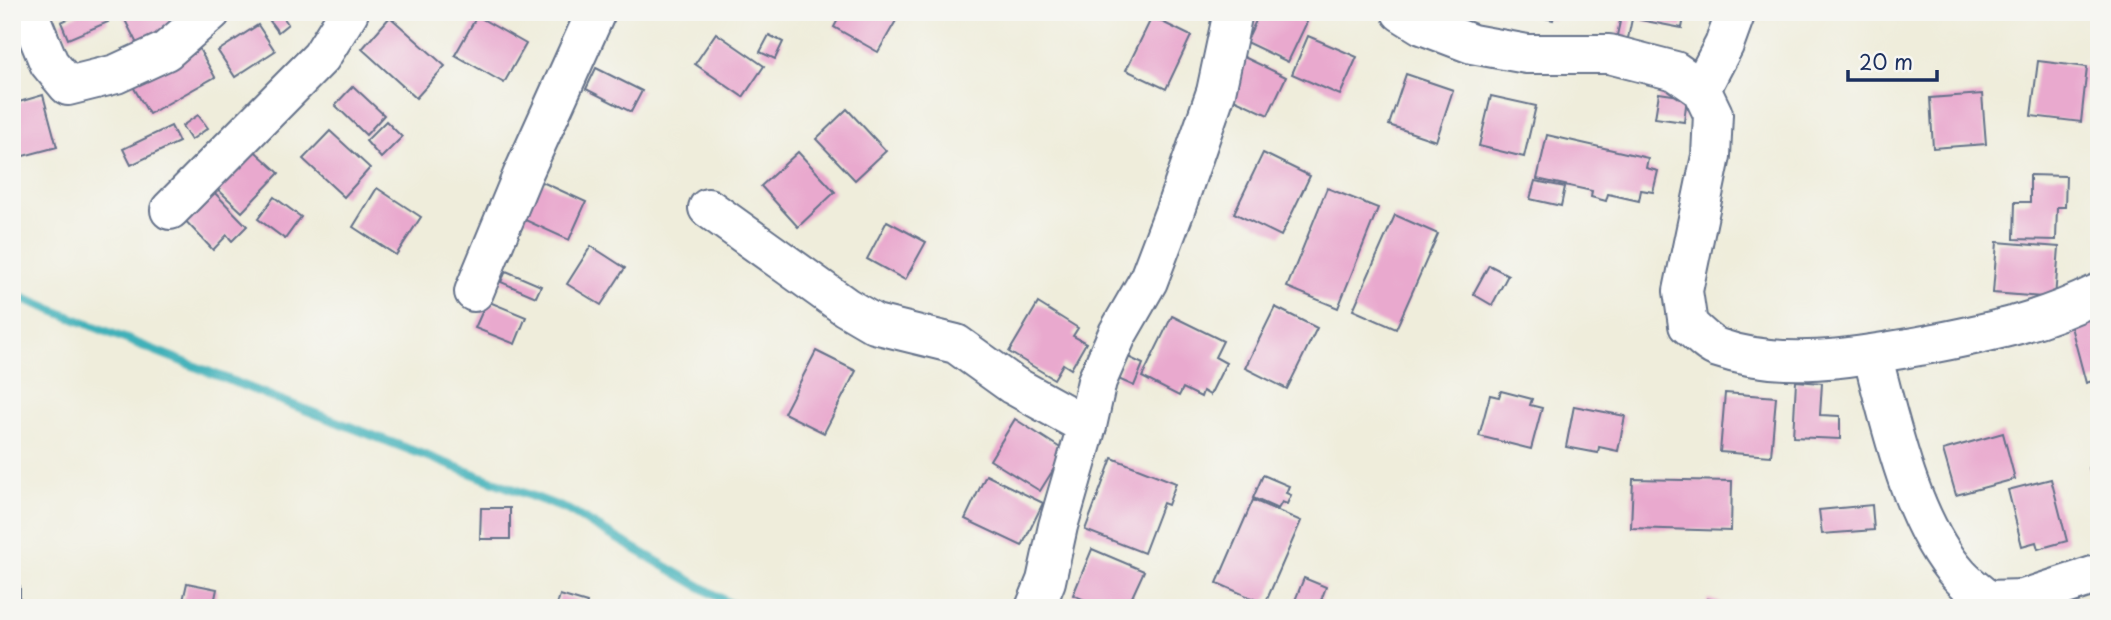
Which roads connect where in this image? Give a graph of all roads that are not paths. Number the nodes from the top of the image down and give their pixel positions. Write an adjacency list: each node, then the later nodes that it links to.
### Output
1 (28, 12): 2 (street)
2 (211, 12)
3 (349, 12): 10 (street)
4 (596, 12): 11 (street)
5 (1233, 12): 14 (street)
6 (1401, 12): 8 (street)
7 (1736, 12): 8 (street)
8 (1701, 89): 13 (street)
9 (708, 208): 14 (street)
10 (170, 211)
11 (474, 292)
12 (2099, 293): 13 (street)
13 (1872, 354): 15 (street)
14 (1087, 426): 16 (street)
15 (2099, 574)
16 (1035, 608)

